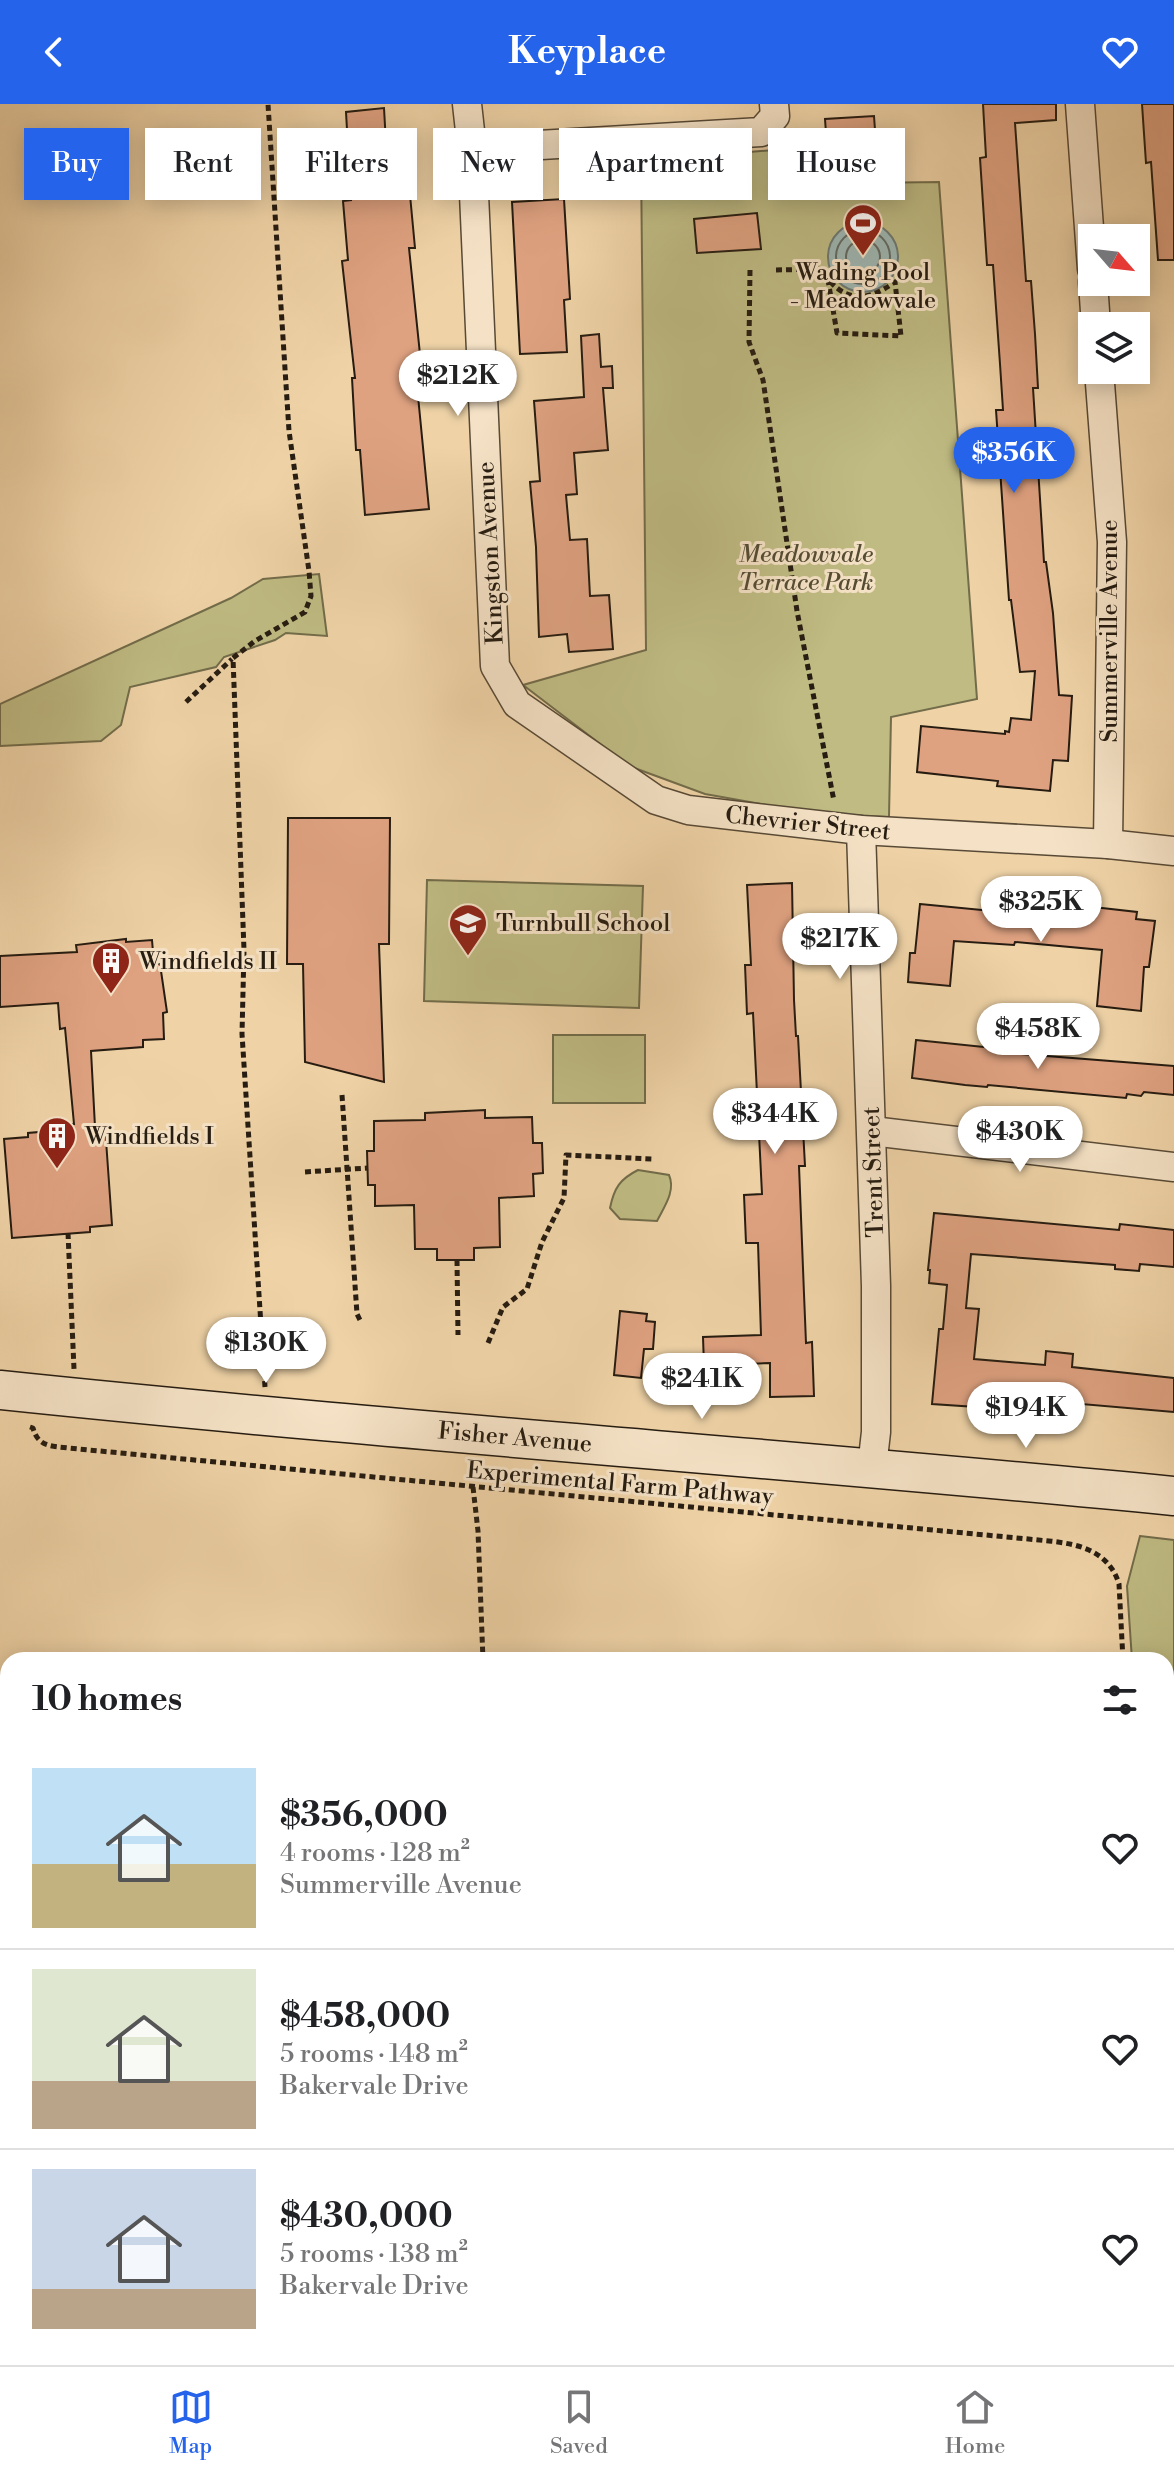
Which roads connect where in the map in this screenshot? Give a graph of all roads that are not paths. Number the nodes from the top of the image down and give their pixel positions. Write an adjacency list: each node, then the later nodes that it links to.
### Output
1 (467, 104): 4 (street, Kingston Avenue)
2 (774, 104): 5 (street)
3 (1080, 104): 7 (street)
4 (470, 128)
5 (543, 145)
6 (474, 200): 9 (street, Kingston Avenue)
7 (1089, 224)
8 (1100, 384): 11 (street, Summerville Avenue)
9 (495, 666): 10 (street, Chevrier Street)
10 (850, 828): 11 (street, Chevrier Street); 13 (street, Trent Street)
11 (1108, 844): 12 (street, Chevrier Street)
12 (1174, 851)
13 (872, 1131): 14 (street); 16 (street, Trent Street)
14 (1174, 1167)
15 (0, 1390): 16 (main road, Fisher Avenue)
16 (872, 1467): 17 (main road, Fisher Avenue)
17 (1174, 1496)

